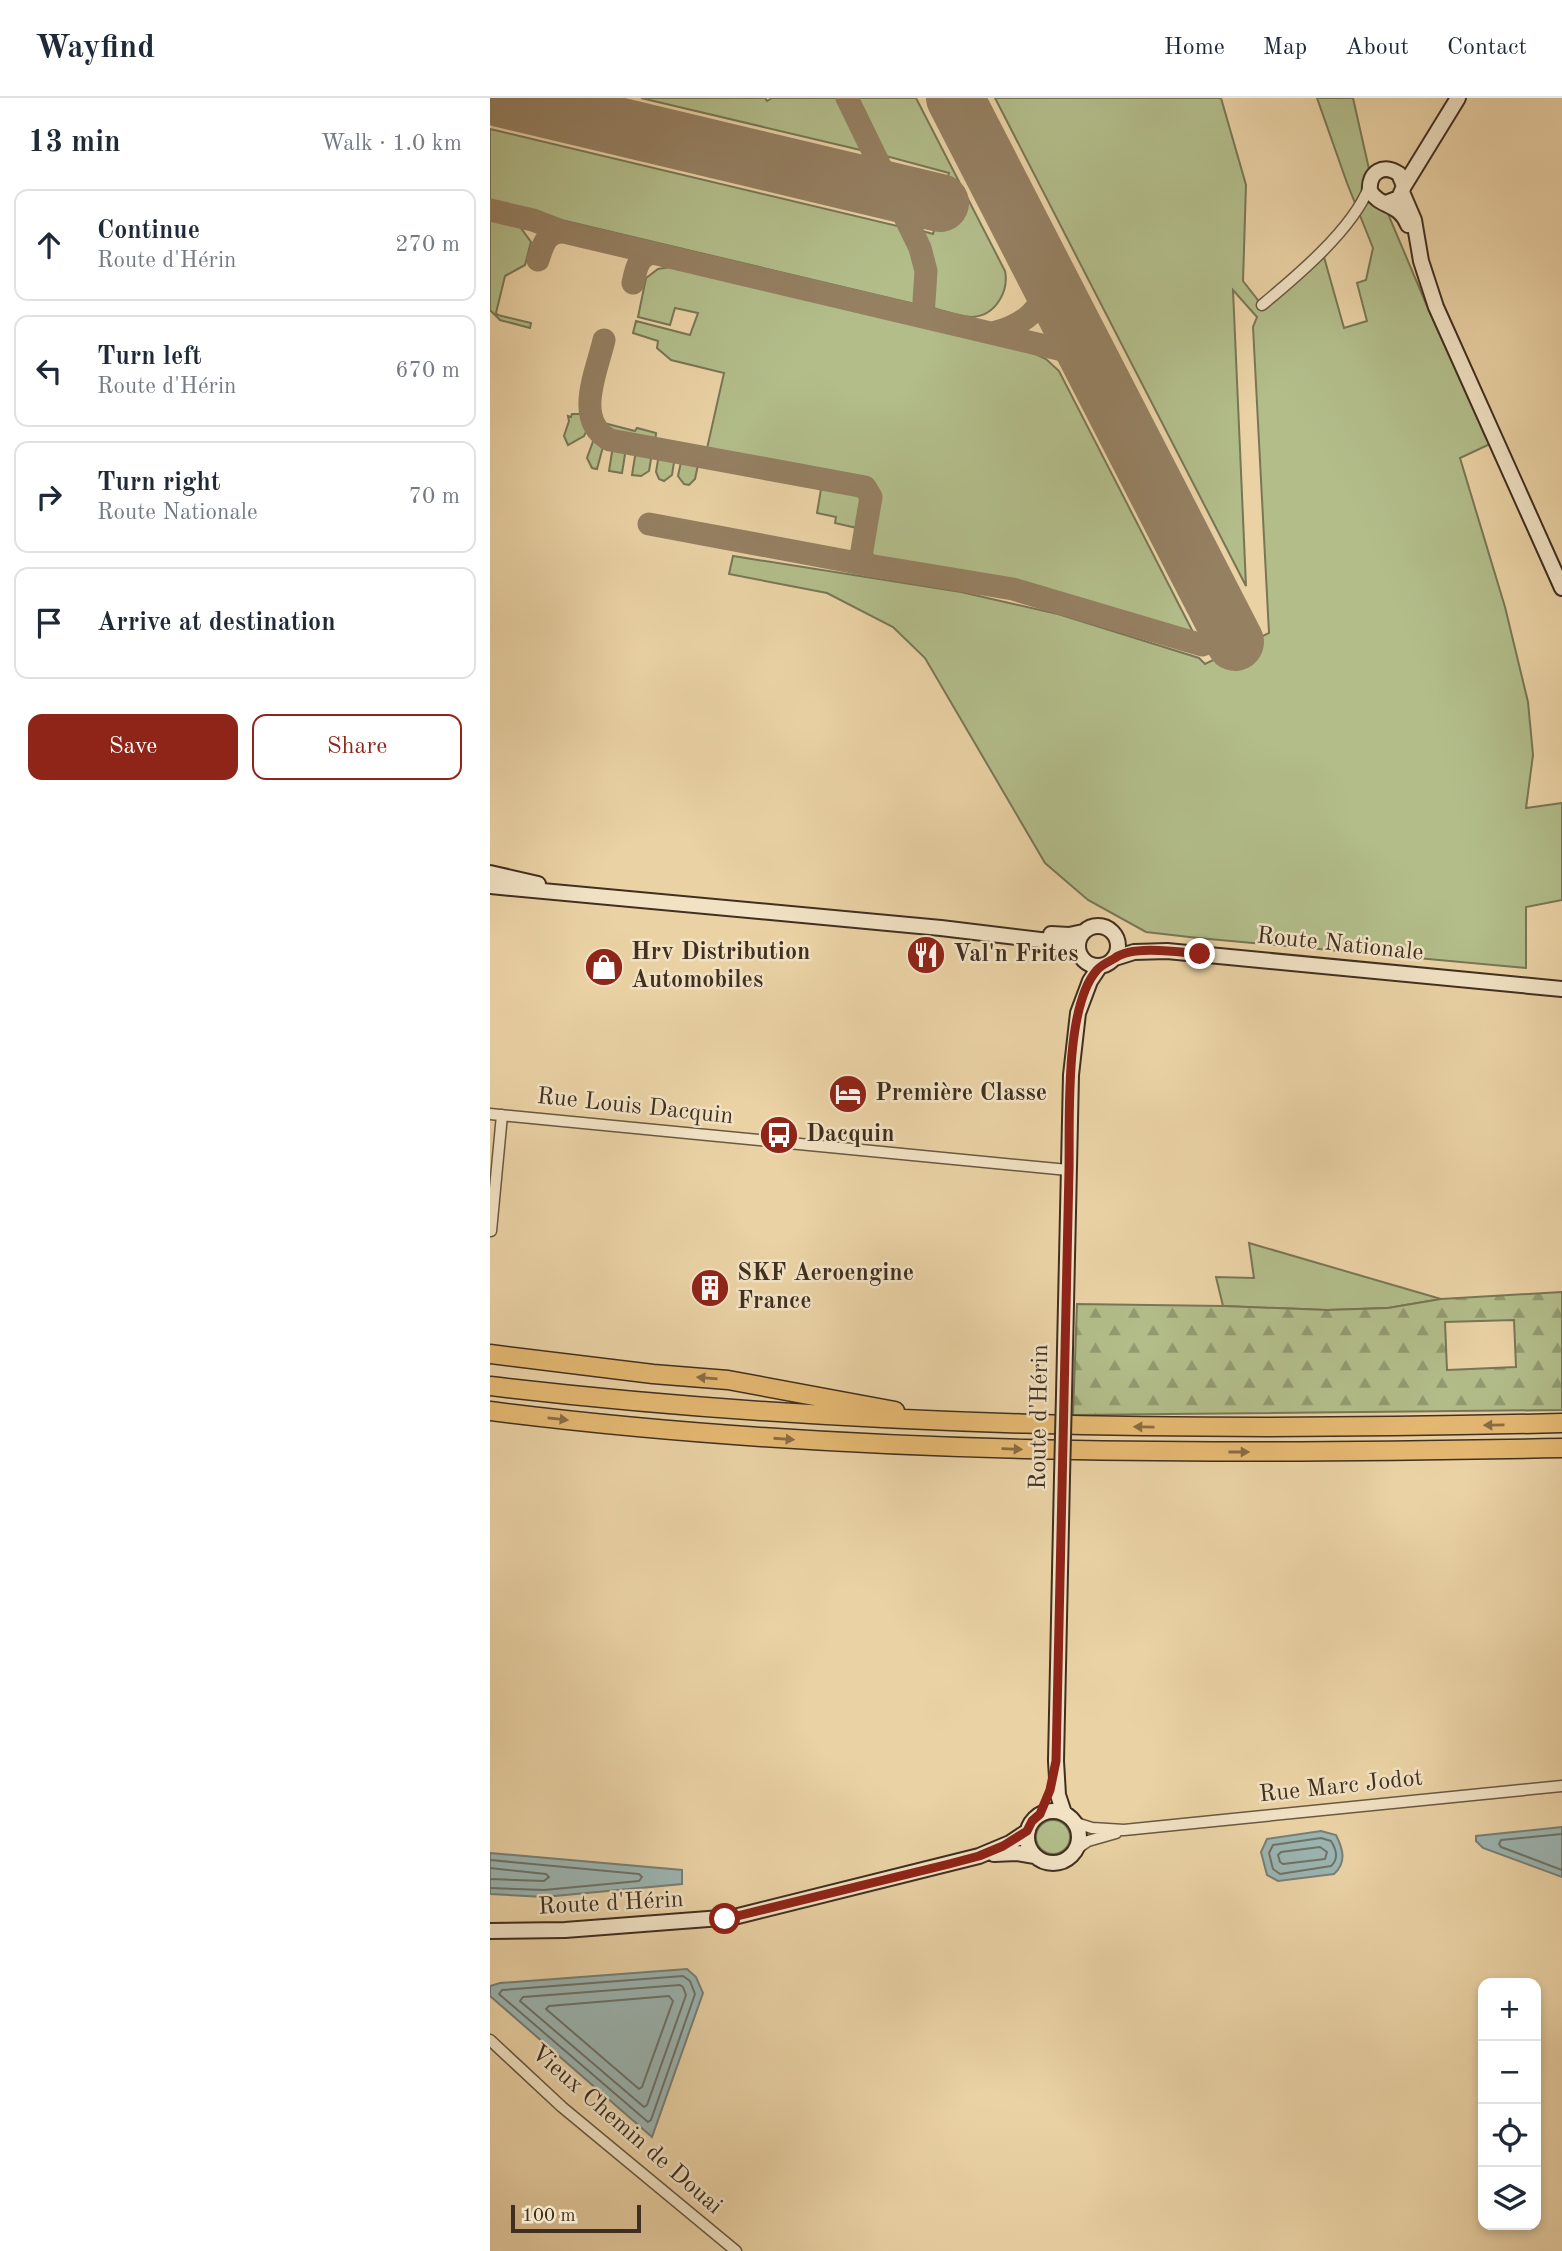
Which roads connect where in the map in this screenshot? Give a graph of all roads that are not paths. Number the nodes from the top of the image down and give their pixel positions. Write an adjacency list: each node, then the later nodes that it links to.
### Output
1 (1456, 98): 2 (street); 4 (street)
2 (1396, 172): 3 (street); 4 (street)
3 (1370, 187): 5 (street); 6 (street)
4 (1403, 189): 5 (street); 8 (street)
5 (1384, 202): 6 (street); 8 (street)
6 (1355, 214): 7 (street)
7 (1262, 305)
8 (1436, 307): 9 (street)
9 (1562, 588)
10 (490, 873): 12 (street)
11 (490, 879): 12 (street)
12 (546, 885): 14 (street)
13 (490, 886): 14 (street)
14 (669, 902): 15 (street)
15 (941, 928): 16 (street); 19 (street)
16 (1083, 932): 17 (street); 19 (street)
17 (1116, 936): 18 (street); 20 (street)
18 (1167, 951): 20 (street, Route Nationale); 22 (street, Route Nationale)
19 (1080, 956): 21 (street); 23 (street, Route d'Hérin)
20 (1115, 958): 21 (street)
21 (1100, 967): 23 (street, Route d'Hérin)
22 (1562, 989)
23 (1071, 1075): 26 (street, Route d'Hérin)
24 (490, 1114): 25 (street, Rue Louis Dacquin)
25 (502, 1115): 26 (street, Rue Louis Dacquin); 27 (street)
26 (1069, 1170): 34 (street, Route d'Hérin, bridge)
27 (491, 1231)
28 (490, 1354): 32 (highway, one-way to 28)
29 (490, 1386): 32 (highway)
30 (490, 1411): 33 (highway, one-way to 33)
31 (1562, 1423): 32 (highway, one-way to 32)
32 (992, 1424)
33 (1562, 1448)
34 (1056, 1761): 36 (street, Route d'Hérin); 37 (street, Route d'Hérin)
35 (1562, 1786): 39 (street, Rue Marc Jodot)
36 (1065, 1813): 37 (street); 38 (street)
37 (1040, 1814): 40 (street)
38 (1076, 1823): 39 (street, Rue Marc Jodot); 41 (street)
39 (1124, 1830): 41 (street, Rue Marc Jodot)
40 (1027, 1831): 42 (street, Route d'Hérin); 43 (street)
41 (1077, 1848): 43 (street)
42 (979, 1856): 43 (street, Route d'Hérin); 44 (street, Route d'Hérin)
43 (1035, 1856)
44 (490, 1931)
45 (490, 2040): 46 (street, Vieux Chemin de Douai)
46 (736, 2251)

